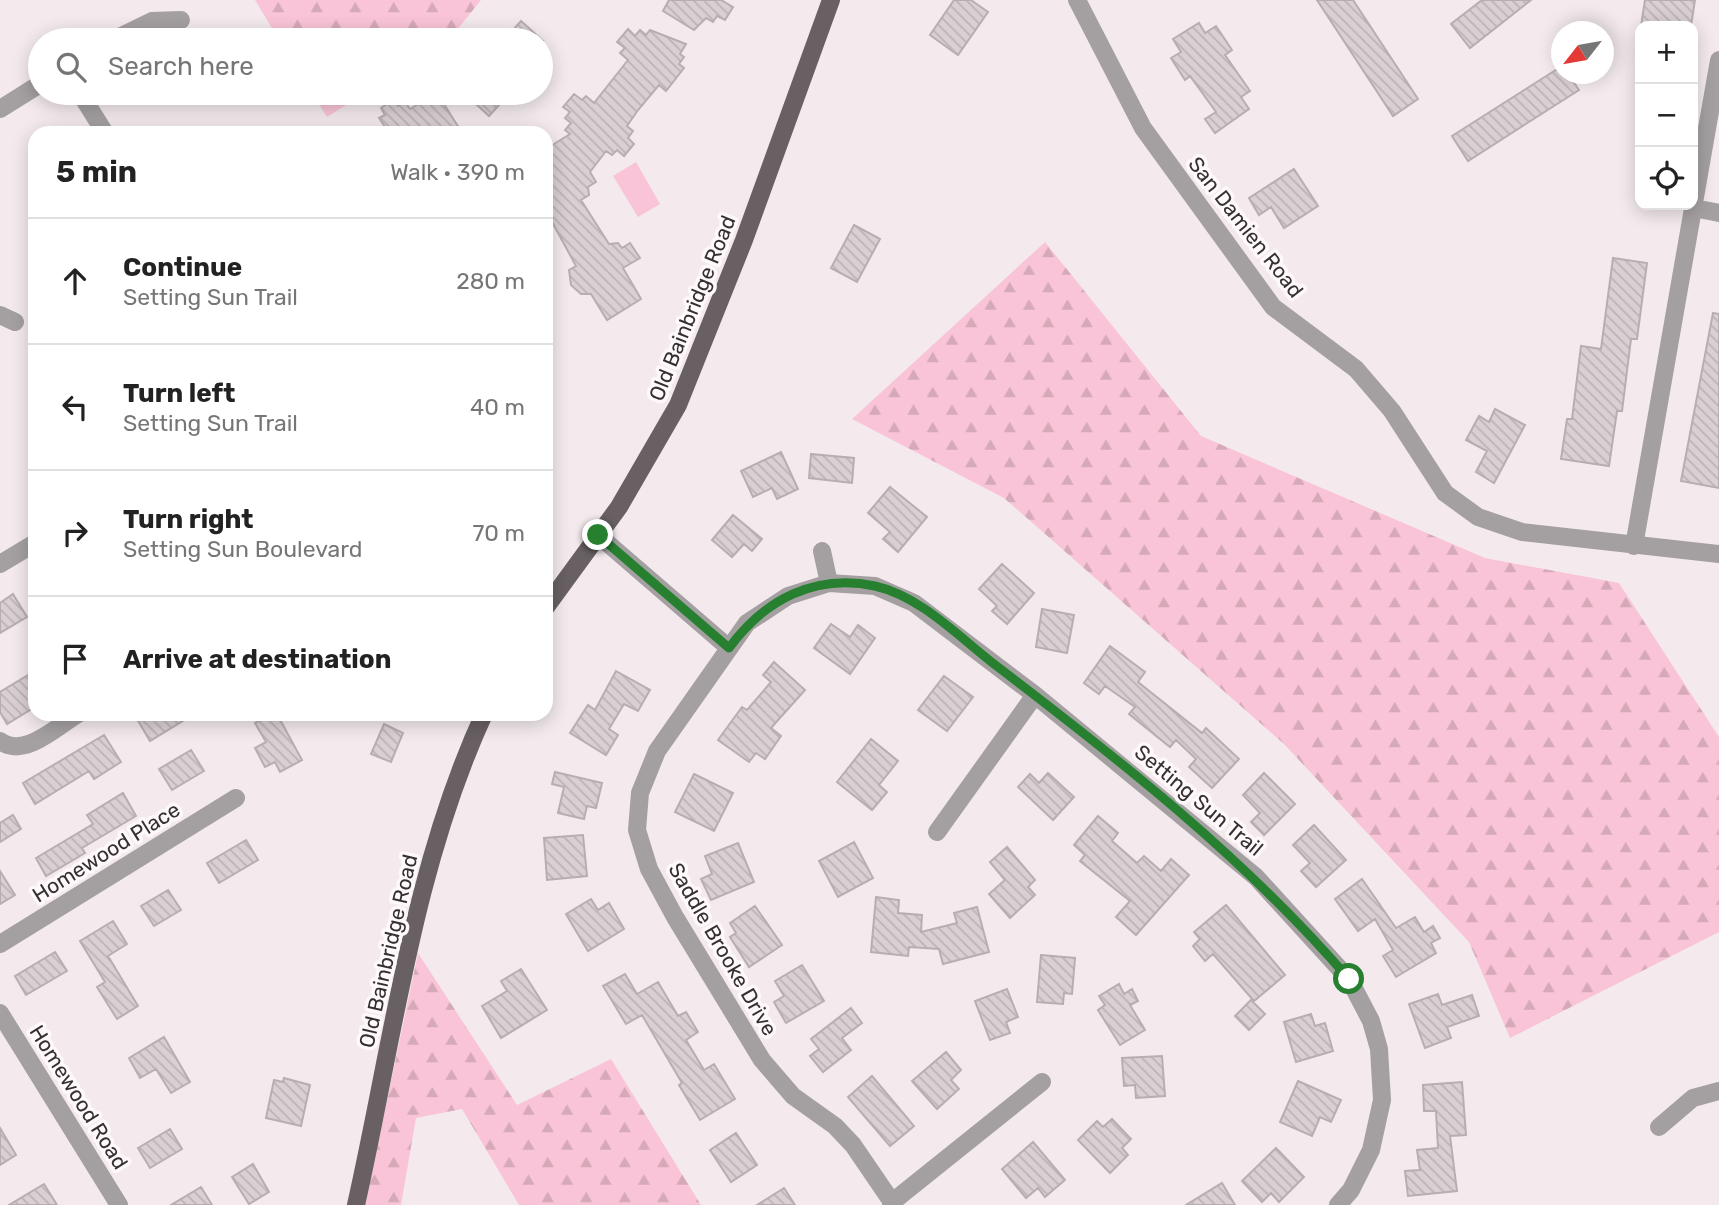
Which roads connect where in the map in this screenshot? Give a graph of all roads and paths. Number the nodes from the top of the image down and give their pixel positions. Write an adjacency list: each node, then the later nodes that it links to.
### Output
1 (831, 0): 14 (main road, Old Bainbridge Road)
2 (1077, 0): 15 (street, San Damien Road)
3 (181, 20): 4 (street)
4 (139, 28)
5 (1719, 60): 10 (street)
6 (28, 92): 8 (street)
7 (88, 105): 9 (street)
8 (0, 109)
9 (101, 126)
10 (1698, 184)
11 (1698, 209): 13 (street)
12 (1694, 210): 15 (street)
13 (1719, 213)
14 (598, 535): 21 (main road, Old Bainbridge Road); 22 (street)
15 (1634, 546): 18 (street, San Damien Road)
16 (28, 547): 19 (street)
17 (822, 551): 20 (street)
18 (1719, 554)
19 (0, 564)
20 (829, 583): 22 (street, Setting Sun Trail); 23 (street, Setting Sun Trail)
21 (553, 597)
22 (729, 648): 34 (street, Saddle Brooke Drive)
23 (1035, 695): 28 (street); 37 (street, Setting Sun Trail)
24 (67, 721): 26 (street)
25 (481, 721): 36 (main road, Old Bainbridge Road)
26 (0, 741)
27 (236, 799): 29 (street, Homewood Place)
28 (937, 832)
29 (0, 944)
30 (0, 1013): 35 (street, Homewood Road)
31 (1042, 1082): 34 (street)
32 (1719, 1091): 33 (street)
33 (1659, 1127)
34 (892, 1204)
35 (119, 1205)
36 (356, 1205)
37 (1338, 1205)

